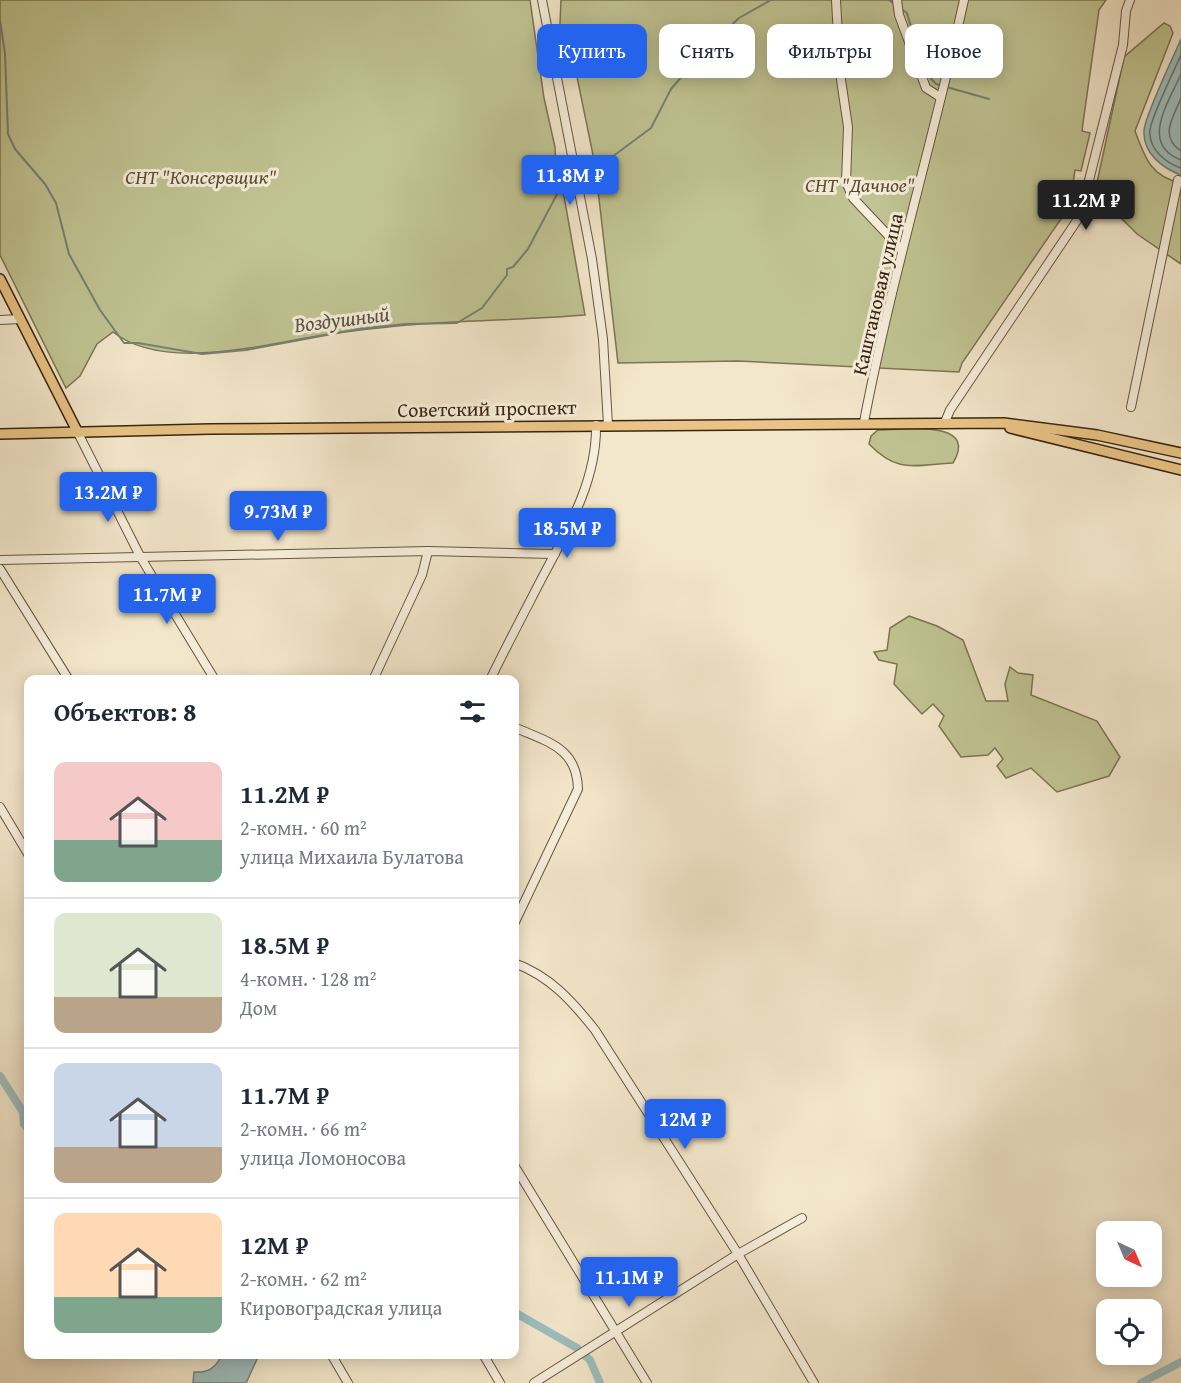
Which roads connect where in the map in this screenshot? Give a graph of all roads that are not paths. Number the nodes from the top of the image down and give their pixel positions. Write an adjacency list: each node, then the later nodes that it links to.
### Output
1 (542, 0): 17 (street)
2 (836, 0): 8 (street)
3 (897, 0): 6 (street)
4 (964, 0): 6 (street, Каштановая улица)
5 (1130, 0): 14 (street)
6 (940, 97): 8 (street, Каштановая улица)
7 (1178, 180): 12 (street)
8 (903, 250): 13 (street, Каштановая улица)
9 (0, 279): 10 (main road)
10 (20, 319): 11 (street); 18 (main road)
11 (0, 320)
12 (1131, 406)
13 (864, 422): 14 (main road, Советский проспект); 17 (main road, Советский проспект)
14 (945, 422): 15 (main road, Советский проспект)
15 (975, 422): 20 (main road, Советский проспект); 21 (main road, Советский проспект)
16 (596, 425): 17 (main road, Советский проспект); 18 (main road, Советский проспект); 23 (street)
17 (608, 425)
18 (78, 433): 19 (main road, Советский проспект); 24 (street)
19 (0, 434)
20 (1181, 453)
21 (1181, 470)
22 (428, 551): 23 (street); 24 (street); 29 (street)
23 (555, 554): 30 (street)
24 (141, 558): 25 (street); 28 (street)
25 (0, 560)
26 (0, 569): 27 (street)
27 (66, 675)
28 (212, 675)
29 (375, 675)
30 (493, 675)
31 (519, 729): 34 (street)
32 (0, 807): 33 (street)
33 (24, 847)
34 (519, 913)
35 (519, 965): 38 (street)
36 (519, 1173): 39 (street)
37 (802, 1218): 38 (street)
38 (738, 1254): 39 (street); 46 (street)
39 (616, 1331): 44 (street); 45 (street)
40 (334, 1359): 42 (street)
41 (486, 1359): 43 (street)
42 (348, 1383)
43 (500, 1383)
44 (534, 1383)
45 (647, 1383)
46 (814, 1383)

